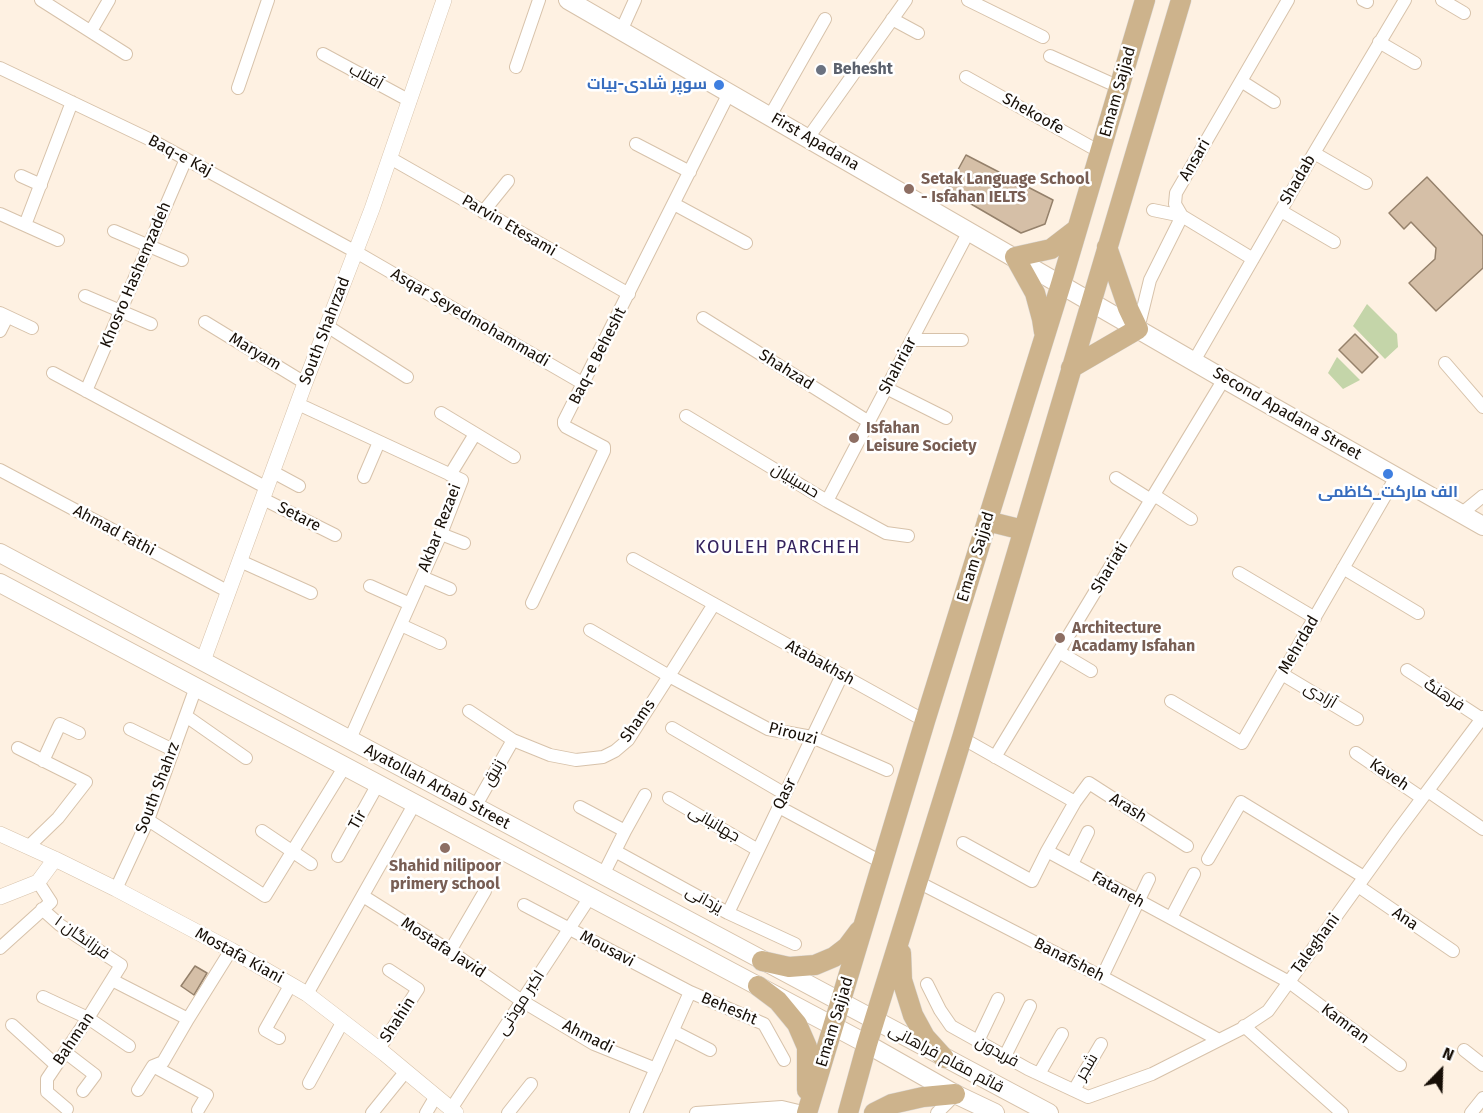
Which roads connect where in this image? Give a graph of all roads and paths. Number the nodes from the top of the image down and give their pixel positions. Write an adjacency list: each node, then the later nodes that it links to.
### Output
1 (41, 0): 18 (street)
2 (109, 0): 18 (street)
3 (268, 0): 32 (street)
4 (444, 0): 34 (street, South Shahrzad)
5 (539, 0): 27 (street)
6 (568, 0): 19 (main road, First Apadana)
7 (635, 0): 19 (street)
8 (906, 0): 17 (street)
9 (968, 0): 21 (street)
10 (1145, 0): 31 (main road, Emam Sajjad)
11 (1180, 0): 63 (main road, Emam Sajjad)
12 (1288, 0): 30 (street, Ansari)
13 (1405, 0): 22 (street, Shadab)
14 (1442, 0): 15 (street)
15 (1464, 13)
16 (825, 19): 37 (street)
17 (892, 19): 20 (street); 38 (street)
18 (91, 31): 23 (street)
19 (621, 31): 33 (main road, First Apadana)
20 (918, 33)
21 (1043, 37)
22 (1379, 42): 26 (street); 41 (street, Shadab)
23 (126, 54)
24 (323, 54): 34 (street, آفتاب)
25 (1050, 56): 31 (street)
26 (1415, 63)
27 (516, 67)
28 (0, 68): 35 (street, Baq-e Kaj)
29 (966, 77): 40 (street, Shekoofe)
30 (1241, 81): 36 (street); 54 (street, Ansari)
31 (1119, 87): 40 (main road, Emam Sajjad)
32 (238, 88)
33 (729, 93): 37 (main road, First Apadana); 44 (street, Baq-e Behesht)
34 (410, 101): 43 (street, South Shahrzad)
35 (72, 102): 42 (street, Baq-e Kaj); 48 (street)
36 (1274, 102)
37 (770, 116): 38 (main road, First Apadana)
38 (808, 138): 58 (main road, First Apadana)
39 (636, 144): 44 (street)
40 (1100, 152): 56 (main road, Emam Sajjad)
41 (1314, 153): 47 (street); 51 (street, Shadab)
42 (186, 159): 62 (street, Khosro Hashemzadeh); 64 (street, Baq-e Kaj)
43 (390, 159): 52 (street, Parvin Etesami); 64 (street, South Shahrzad)
44 (690, 172): 49 (street, Baq-e Behesht)
45 (21, 176): 48 (street)
46 (508, 181): 52 (street)
47 (1366, 183)
48 (41, 185): 55 (street)
49 (674, 204): 61 (street); 69 (street, Baq-e Behesht)
50 (1153, 210): 54 (street)
51 (1281, 211): 60 (street); 66 (street, Shadab)
52 (483, 212): 69 (street, Parvin Etesami)
53 (0, 214): 55 (street)
54 (1182, 216): 66 (street); 79 (street)
55 (25, 225): 59 (street)
56 (1077, 229): 65 (main road); 68 (main road, Emam Sajjad)
57 (114, 231): 62 (street)
58 (969, 231): 65 (main road, First Apadana); 82 (street, Shahriar)
59 (58, 240)
60 (1334, 242)
61 (746, 243)
62 (149, 246): 67 (street); 72 (street, Khosro Hashemzadeh)
63 (1107, 247): 71 (main road, Emam Sajjad); 79 (main road)
64 (356, 252): 77 (street, South Shahrzad); 91 (street, Asqar Seyedmohammadi)
65 (1015, 257): 68 (main road, First Apadana); 81 (main road)
66 (1253, 259): 84 (street, Shadab)
67 (182, 260)
68 (1061, 284): 71 (main road, First Apadana); 81 (main road, Emam Sajjad)
69 (629, 294): 91 (street, Baq-e Behesht)
70 (85, 296): 72 (street)
71 (1091, 301): 79 (main road, Second Apadana Street); 86 (main road, Emam Sajjad)
72 (121, 311): 76 (street); 93 (street, Khosro Hashemzadeh)
73 (4, 315): 78 (street); 80 (street)
74 (703, 318): 99 (street, Shahzad)
75 (204, 322): 90 (street, Maryam)
76 (151, 324)
77 (327, 326): 88 (street); 90 (street, South Shahrzad)
78 (32, 328)
79 (1138, 329): 84 (main road, Second Apadana Street); 86 (main road)
80 (0, 331)
81 (1044, 338): 116 (main road, Emam Sajjad)
82 (912, 340): 83 (street); 92 (street, Shahriar)
83 (962, 340)
84 (1194, 361): 89 (main road, Second Apadana Street)
85 (1445, 363): 95 (street)
86 (1071, 368): 118 (main road, Emam Sajjad)
87 (53, 373): 93 (street)
88 (407, 377)
89 (1224, 379): 108 (main road, Second Apadana Street); 112 (street, Shariati)
90 (305, 383): 94 (street, South Shahrzad)
91 (584, 384): 134 (street, Baq-e Behesht)
92 (886, 388): 98 (street); 99 (street, Shahriar)
93 (86, 391): 110 (street)
94 (298, 404): 101 (street, Akbar Rezaei); 104 (street, South Shahrzad)
95 (1483, 407)
96 (441, 413): 100 (street)
97 (686, 416): 113 (street, حسینیان)
98 (946, 418)
99 (868, 422): 113 (street, Shahriar)
100 (475, 434): 102 (street); 105 (street)
101 (379, 442): 105 (street, Akbar Rezaei); 106 (street)
102 (513, 457)
103 (0, 470): 132 (street, Ahmad Fathi)
104 (273, 472): 109 (street); 110 (street, South Shahrzad)
105 (450, 475): 119 (street, Akbar Rezaei)
106 (364, 477)
107 (1116, 477): 112 (street)
108 (1396, 477): 114 (main road, Second Apadana Street); 126 (street, Mehrdad)
109 (299, 486)
110 (265, 494): 120 (street, Setare); 125 (street, South Shahrzad)
111 (1483, 496): 114 (street)
112 (1152, 497): 115 (street); 142 (street, Shariati)
113 (827, 501): 121 (street, حسینیان)
114 (1461, 514): 117 (main road, Second Apadana Street)
115 (1191, 519)
116 (987, 521): 118 (main road); 155 (main road, Emam Sajjad)
117 (1483, 526)
118 (1023, 530): 160 (main road, Emam Sajjad)
119 (441, 534): 122 (street); 128 (street, Akbar Rezaei)
120 (334, 536)
121 (908, 536)
122 (464, 543)
123 (0, 553): 143 (main road, Ayatollah Arbab Street)
124 (633, 559): 136 (street, Atabakhsh)
125 (240, 561): 132 (street, South Shahrzad); 133 (street)
126 (1343, 568): 137 (street); 138 (street, Mehrdad)
127 (1239, 573): 138 (street)
128 (422, 577): 131 (street); 135 (street, Akbar Rezaei)
129 (1, 585): 149 (main road, Ayatollah Arbab Street)
130 (370, 586): 135 (street)
131 (450, 589)
132 (229, 592): 143 (street, South Shahrzad)
133 (311, 593)
134 (532, 603)
135 (410, 604): 139 (street, Akbar Rezaei)
136 (714, 604): 147 (street, Atabakhsh); 148 (street)
137 (1418, 613)
138 (1315, 618): 146 (street, Mehrdad)
139 (401, 625): 141 (street); 161 (street, Akbar Rezaei)
140 (590, 630): 148 (street)
141 (440, 643)
142 (1059, 652): 145 (street); 167 (street, Shariati)
143 (203, 661): 161 (main road, Ayatollah Arbab Street)
144 (1407, 670): 153 (street, فرهنگ)
145 (1091, 671)
146 (1282, 674): 150 (street, Mehrdad); 154 (street, آزادی)
147 (842, 675): 155 (street, Atabakhsh); 159 (street, Qasr)
148 (669, 676): 159 (street, Pirouzi); 162 (street, Shams)
149 (196, 687): 152 (street, South Shahrz); 169 (main road, Ayatollah Arbab Street)
150 (1172, 701)
151 (469, 711): 162 (street, Shams)
152 (186, 716): 164 (street, South Shahrz); 166 (street)
153 (1483, 718): 173 (street, Taleghani)
154 (1357, 719)
155 (925, 721): 198 (main road, Emam Sajjad)
156 (672, 728): 172 (street)
157 (130, 729): 164 (street)
158 (79, 733): 168 (street)
159 (812, 736): 170 (street, Pirouzi); 172 (street, Qasr)
160 (962, 738): 167 (street); 207 (main road, Emam Sajjad)
161 (350, 740): 178 (main road, Ayatollah Arbab Street)
162 (513, 740): 178 (street, زنبق)
163 (18, 748): 168 (street)
164 (173, 750): 181 (street, South Shahrz)
165 (1356, 753): 173 (street, Kaveh)
166 (246, 758)
167 (995, 758): 176 (street)
168 (43, 761): 189 (street)
169 (345, 766): 171 (main road, Ayatollah Arbab Street); 193 (street)
170 (887, 770)
171 (378, 784): 177 (main road, Ayatollah Arbab Street); 194 (street, Tir)
172 (785, 794): 180 (street, Qasr)
173 (1425, 794): 182 (street, Kaveh); 205 (street, Taleghani)
174 (645, 795): 184 (street)
175 (669, 798): 190 (street, جهانبانی)
176 (1076, 802): 188 (street, Arash); 192 (street, Arash)
177 (415, 803): 204 (main road, Ayatollah Arbab Street); 210 (street)
178 (475, 807): 196 (main road, Ayatollah Arbab Street)
179 (580, 807): 184 (street)
180 (779, 807): 190 (street, Qasr); 198 (street)
181 (148, 820): 193 (street); 208 (street, South Shahrz)
182 (1483, 829)
183 (262, 831): 193 (street)
184 (625, 831): 191 (street)
185 (1088, 832): 200 (street)
186 (0, 834): 189 (street, Mostafa Kiani)
187 (963, 843): 192 (street)
188 (1187, 846)
189 (28, 847): 195 (street, Mostafa Kiani)
190 (758, 850): 216 (street, Qasr)
191 (615, 851): 202 (street); 216 (street, یزدانی)
192 (1047, 851): 200 (street, Fataneh)
193 (292, 852): 199 (street)
194 (338, 856)
195 (55, 859): 206 (street); 208 (street, Mostafa Kiani)
196 (573, 859): 202 (main road, Ayatollah Arbab Street); 204 (main road)
197 (1208, 859): 205 (street, Ana)
198 (883, 863): 218 (main road, Emam Sajjad)
199 (311, 864)
200 (1072, 864): 213 (street, Fataneh)
201 (1194, 874): 217 (street)
202 (603, 875): 226 (main road, Ayatollah Arbab Street)
203 (1149, 879): 213 (street)
204 (561, 881): 212 (main road, Ayatollah Arbab Street)
205 (1361, 881): 225 (street, Ana); 231 (street, Taleghani)
206 (38, 882): 211 (street); 215 (street)
207 (918, 882): 220 (main road, Emam Sajjad); 229 (street, Banafsheh)
208 (116, 889): 223 (street, Mostafa Kiani)
209 (484, 891): 224 (street)
210 (363, 896): 224 (street, Mostafa Javid); 236 (street)
211 (0, 897)
212 (590, 897): 219 (street, اکبر موذنی); 234 (main road, Ayatollah Arbab Street)
213 (1138, 901): 217 (street, Fataneh); 229 (street)
214 (524, 905): 219 (street, Mousavi)
215 (42, 909): 222 (street); 227 (street, فرزانگان ۱)
216 (728, 913): 221 (street, یزدانی)
217 (1171, 918): 231 (street, Fataneh)
218 (866, 921): 226 (main road); 240 (main road, Emam Sajjad)
219 (569, 929): 235 (street, Mousavi); 239 (street, اکبر موذنی)
220 (901, 937): 245 (main road, Emam Sajjad); 262 (main road)
221 (795, 945)
222 (0, 948)
223 (231, 950): 232 (street, Mostafa Kiani); 243 (street)
224 (450, 951): 239 (street, Mostafa Javid)
225 (1453, 951)
226 (762, 961): 240 (main road, Ayatollah Arbab Street)
227 (121, 965): 230 (street, Bahman)
228 (389, 970): 257 (street, Shahin)
229 (1102, 977): 252 (street, Banafsheh)
230 (112, 980): 242 (street, Bahman); 243 (street)
231 (1289, 982): 248 (street, Taleghani); 265 (street, Kamran)
232 (291, 984): 236 (street, Mostafa Kiani); 251 (street)
233 (927, 984): 253 (street, فریدون)
234 (758, 986): 247 (main road, Ayatollah Arbab Street); 290 (main road)
235 (690, 992): 249 (street); 263 (street, Behesht)
236 (308, 994): 244 (street, Mostafa Kiani)
237 (43, 997): 242 (street)
238 (998, 999): 253 (street)
239 (522, 1001): 268 (street, Ahmadi); 283 (street, اکبر موذنی)
240 (840, 1003): 245 (main road, Ayatollah Arbab Street); 247 (main road, Emam Sajjad)
241 (1030, 1006): 261 (street)
242 (88, 1018): 256 (street); 260 (street, Bahman)
243 (188, 1020): 267 (street)
244 (343, 1021): 257 (street, Mostafa Kiani); 272 (street)
245 (875, 1021): 254 (main road, Emam Sajjad); 262 (main road, قائم مقام فراهانی)
246 (12, 1024): 264 (street)
247 (828, 1024): 254 (main road, قائم مقام فراهانی); 290 (main road, Emam Sajjad)
248 (1244, 1026): 252 (street, Taleghani); 296 (street)
249 (673, 1031): 258 (street); 268 (street)
250 (1062, 1034): 270 (street)
251 (279, 1038)
252 (1219, 1040): 279 (street, Taleghani)
253 (978, 1041): 261 (street, فریدون)
254 (867, 1044): 278 (main road, قائم مقام فراهانی); 291 (main road, Emam Sajjad)
255 (1101, 1044): 275 (street, شجر)
256 (129, 1046)
257 (379, 1049): 269 (street, Mostafa Kiani)
258 (710, 1050)
259 (1464, 1050): 266 (street)
260 (65, 1052): 264 (street, Bahman); 276 (street)
261 (1005, 1056): 270 (street, فریدون)
262 (944, 1058): 271 (main road, قائم مقام فراهانی)
263 (784, 1060)
264 (56, 1065): 281 (street, Bahman)
265 (1400, 1065)
266 (1483, 1065)
267 (153, 1066): 274 (street); 282 (street)
268 (656, 1069): 288 (street)
269 (406, 1071): 277 (street, Mostafa Kiani); 285 (street)
270 (1039, 1074): 275 (street, فریدون)
271 (982, 1078): 278 (main road); 295 (main road, قائم مقام فراهانی)
272 (309, 1083)
273 (531, 1084): 287 (street)
274 (138, 1090)
275 (1074, 1090): 279 (street, فریدون)
276 (83, 1091)
277 (436, 1096): 283 (street, Mostafa Kiani); 286 (street)
278 (964, 1097): 292 (main road); 293 (street); 294 (main road, قائم مقام فراهانی)
279 (1088, 1097)
280 (1483, 1098): 297 (street)
281 (67, 1109)
282 (198, 1110)
283 (454, 1111)
284 (739, 1112): 289 (street); 290 (street)
285 (372, 1113)
286 (426, 1113)
287 (508, 1113)
288 (636, 1113)
289 (696, 1113)
290 (807, 1113)
291 (848, 1113)
292 (874, 1113)
293 (937, 1113)
294 (995, 1113)
295 (1049, 1113)
296 (1342, 1113)
297 (1471, 1113)

